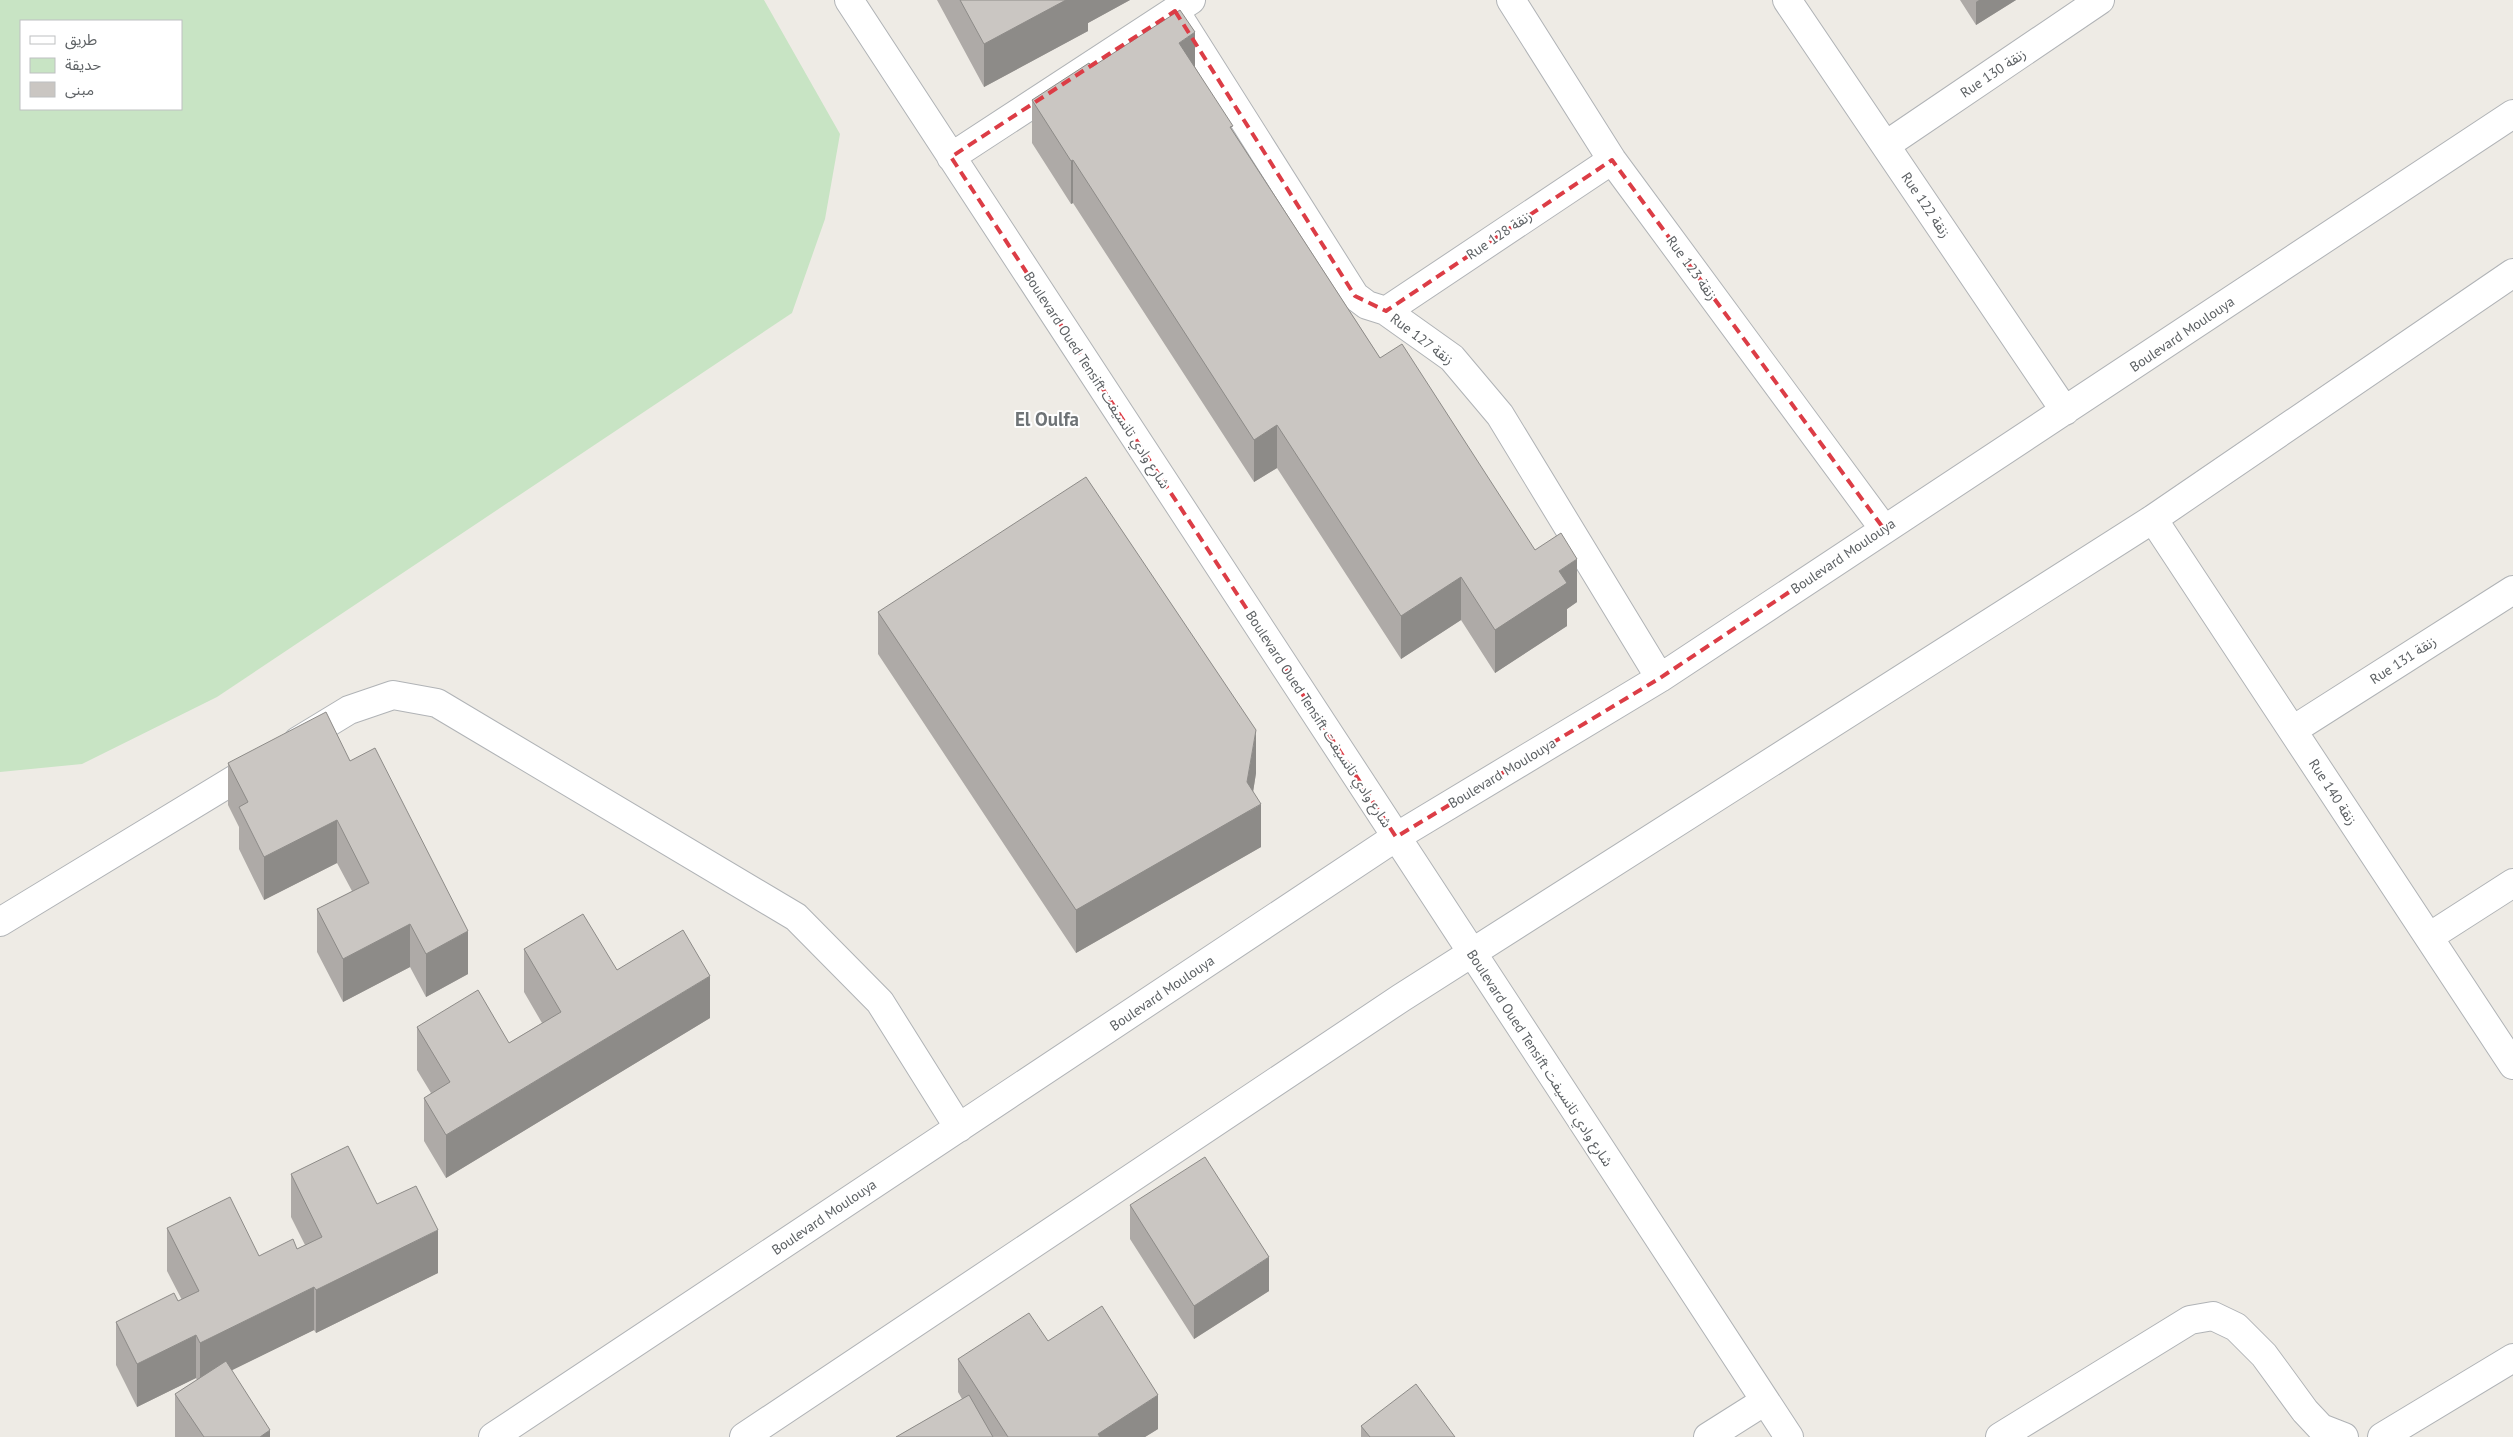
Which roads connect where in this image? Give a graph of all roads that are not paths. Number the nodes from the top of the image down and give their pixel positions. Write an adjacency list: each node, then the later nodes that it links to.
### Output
1 (849, 0): 8 (street, Boulevard Oued Tensift شارع وادي تانسيفت)
2 (1511, 0): 9 (street, Rue 123 زنقة)
3 (1786, 0): 7 (street, Rue 122 زنقة)
4 (2100, 0): 7 (street, Rue 130 زنقة)
5 (1183, 6): 8 (street); 11 (street, Rue 127 زنقة)
6 (2513, 114): 12 (street, Boulevard Moulouya)
7 (1886, 145): 12 (street, Rue 122 زنقة)
8 (951, 158): 18 (street, Boulevard Oued Tensift شارع وادي تانسيفت)
9 (1612, 160): 11 (street, Rue 128 زنقة); 14 (street, Rue 123 زنقة)
10 (2513, 273): 13 (street)
11 (1386, 311): 16 (street, Rue 127 زنقة)
12 (2065, 411): 14 (street, Boulevard Moulouya)
13 (2153, 519): 17 (street, Rue 140 زنقة); 22 (street)
14 (1884, 528): 16 (street, Boulevard Moulouya)
15 (2513, 590): 17 (street, Rue 131 زنقة)
16 (1660, 678): 18 (street, Boulevard Moulouya)
17 (2293, 730): 21 (street, Rue 140 زنقة)
18 (1396, 837): 22 (street, Boulevard Oued Tensift شارع وادي تانسيفت); 24 (street, Boulevard Moulouya)
19 (2513, 883): 21 (street)
20 (0, 922): 24 (street)
21 (2429, 937): 23 (street, Rue 140 زنقة)
22 (1472, 954): 26 (street, Boulevard Oued Tensift شارع وادي تانسيفت); 28 (street)
23 (2513, 1065)
24 (959, 1128): 27 (street, Boulevard Moulouya)
25 (2513, 1358): 33 (street)
26 (1765, 1401): 29 (street); 30 (street, Boulevard Oued Tensift شارع وادي تانسيفت)
27 (493, 1437)
28 (744, 1437)
29 (1708, 1437)
30 (1789, 1437)
31 (2000, 1437): 32 (street)
32 (2344, 1437)
33 (2382, 1437)

